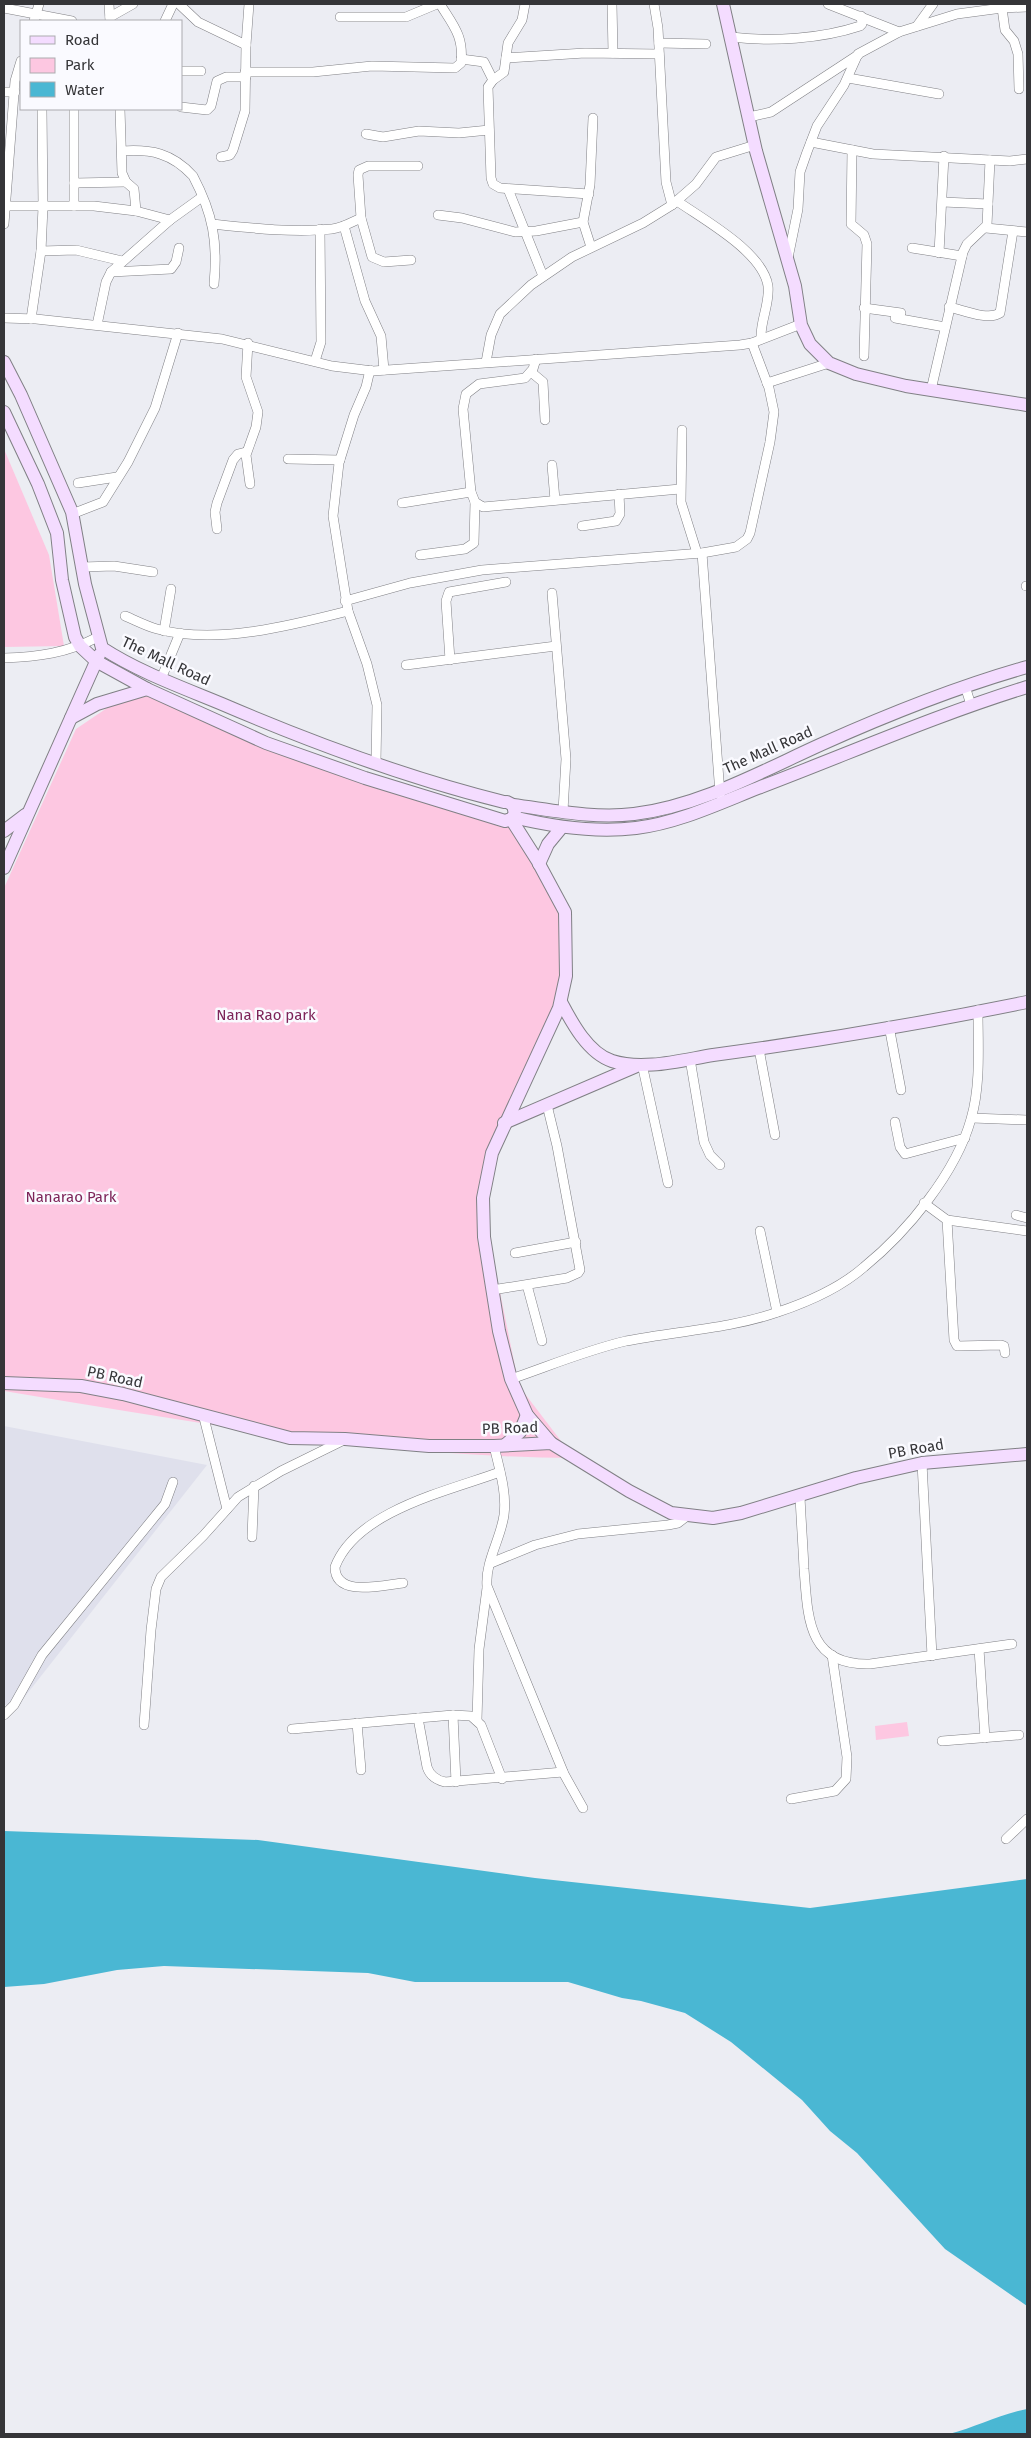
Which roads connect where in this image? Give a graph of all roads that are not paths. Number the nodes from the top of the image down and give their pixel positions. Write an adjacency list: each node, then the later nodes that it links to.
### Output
1 (39, 4): 19 (street)
2 (109, 4): 20 (street)
3 (133, 4): 20 (street)
4 (172, 4): 22 (street)
5 (179, 4): 28 (street)
6 (249, 4): 28 (street)
7 (438, 4): 18 (street); 33 (street)
8 (525, 4): 32 (street)
9 (612, 4): 29 (street)
10 (654, 4): 26 (street)
11 (723, 4): 25 (street)
12 (828, 4): 17 (street)
13 (934, 4): 23 (street)
14 (1027, 7): 16 (street)
15 (4, 8): 19 (street)
16 (1002, 8): 23 (street); 41 (street)
17 (861, 16): 24 (street); 25 (street)
18 (340, 17)
19 (35, 18): 21 (street)
20 (110, 19)
21 (60, 20)
22 (165, 20)
23 (917, 26): 24 (street)
24 (899, 32): 31 (street)
25 (730, 37): 49 (street)
26 (659, 43): 27 (street); 30 (street)
27 (706, 44)
28 (246, 45): 37 (street)
29 (613, 53): 30 (street); 32 (street)
30 (659, 54): 68 (street)
31 (858, 54): 38 (street); 49 (street)
32 (506, 58): 39 (street)
33 (461, 60): 37 (street); 39 (street)
34 (20, 68): 40 (street)
35 (182, 71): 36 (street)
36 (201, 71)
37 (246, 75): 45 (street); 58 (street)
38 (848, 78): 44 (street); 53 (street)
39 (493, 80): 51 (street)
40 (18, 81): 43 (street)
41 (1019, 89)
42 (4, 92): 43 (street)
43 (15, 92): 70 (street)
44 (939, 94)
45 (182, 107)
46 (42, 110): 72 (street)
47 (74, 110): 63 (street)
48 (120, 110): 56 (street)
49 (749, 117): 54 (street)
50 (593, 118): 65 (street)
51 (489, 130): 52 (street); 64 (street)
52 (366, 134)
53 (811, 142): 55 (street); 94 (street)
54 (755, 145): 68 (street); 94 (street)
55 (852, 150): 57 (street); 99 (street)
56 (122, 151): 62 (street); 66 (street)
57 (944, 156): 60 (street); 67 (street)
58 (222, 157)
59 (1027, 159): 60 (street)
60 (990, 160): 69 (street)
61 (418, 166): 75 (street)
62 (126, 182): 63 (street); 73 (street)
63 (74, 183): 71 (street)
64 (508, 189): 65 (street); 83 (street)
65 (589, 194): 77 (street)
66 (202, 197): 76 (street); 79 (street)
67 (942, 202): 69 (street); 90 (street)
68 (674, 203): 86 (street); 106 (street)
69 (988, 204): 81 (street)
70 (5, 206): 72 (street); 78 (street)
71 (74, 206): 72 (street); 73 (street)
72 (43, 207): 89 (street)
73 (136, 211): 76 (street)
74 (438, 215): 83 (street)
75 (361, 218): 80 (street); 92 (street)
76 (170, 220): 93 (street)
77 (583, 222): 83 (street); 86 (street)
78 (4, 224)
79 (212, 224): 82 (street); 97 (street)
80 (344, 226): 82 (street); 116 (street)
81 (986, 228): 84 (street); 91 (street)
82 (320, 230): 111 (street)
83 (525, 231): 96 (street)
84 (1013, 231): 85 (street); 98 (street)
85 (1027, 232)
86 (591, 247): 96 (street)
87 (179, 248): 95 (street)
88 (912, 248): 90 (street)
89 (41, 251): 93 (street); 101 (street)
90 (939, 253): 91 (street)
91 (962, 256): 98 (street)
92 (411, 260)
93 (122, 261): 95 (street)
94 (788, 261): 102 (street)
95 (111, 272): 103 (street)
96 (543, 276): 113 (street)
97 (214, 284)
98 (949, 307): 104 (street)
99 (864, 308): 104 (street); 109 (street)
100 (4, 318): 101 (street)
101 (31, 319): 103 (street)
102 (801, 324): 106 (street); 114 (street)
103 (97, 325): 105 (street)
104 (944, 327): 119 (street)
105 (178, 333): 107 (street); 128 (street)
106 (761, 339): 108 (street)
107 (248, 343): 111 (street); 124 (street)
108 (752, 343): 110 (street); 118 (street)
109 (864, 356)
110 (536, 358): 113 (street); 117 (street)
111 (315, 361): 115 (street)
112 (4, 362): 137 (street)
113 (486, 362): 116 (street)
114 (828, 363): 118 (street); 119 (street)
115 (370, 370): 116 (street); 126 (street)
116 (384, 370)
117 (531, 372): 122 (street); 132 (street)
118 (767, 383): 140 (street)
119 (930, 390): 120 (street)
120 (1027, 405)
121 (4, 412): 153 (street, The Mall Road)
122 (545, 420)
123 (682, 430): 131 (street)
124 (246, 452): 130 (street); 139 (street)
125 (288, 459): 126 (street)
126 (340, 460): 147 (street)
127 (552, 465): 134 (street)
128 (117, 477): 129 (street); 137 (street)
129 (78, 483)
130 (250, 484)
131 (680, 489): 133 (street); 140 (street)
132 (471, 492): 135 (street); 136 (street)
133 (619, 494): 134 (street); 138 (street)
134 (555, 500): 135 (street)
135 (475, 502): 141 (street)
136 (402, 503)
137 (72, 514): 142 (street)
138 (582, 526)
139 (217, 529)
140 (699, 553): 147 (street); 167 (street)
141 (420, 555)
142 (82, 567): 143 (street); 152 (street)
143 (153, 572)
144 (506, 582): 156 (street)
145 (171, 589): 150 (street)
146 (552, 592): 154 (street)
147 (346, 601): 148 (street)
148 (348, 611): 151 (street); 166 (street)
149 (124, 616): 150 (street)
150 (164, 631): 151 (street)
151 (180, 633): 160 (street)
152 (100, 643): 153 (street); 157 (street); 160 (street, The Mall Road)
153 (80, 646): 155 (street); 157 (street, The Mall Road)
154 (556, 646): 156 (street); 168 (street)
155 (4, 658)
156 (450, 660): 158 (street)
157 (96, 661): 163 (street, The Mall Road); 165 (street)
158 (406, 665)
159 (1027, 666): 161 (street, The Mall Road)
160 (162, 679): 166 (street, The Mall Road)
161 (965, 686): 164 (street); 167 (street, The Mall Road)
162 (1027, 687): 164 (street, The Mall Road)
163 (147, 689): 165 (street); 170 (street, The Mall Road)
164 (970, 704): 167 (street, The Mall Road)
165 (71, 718): 169 (street)
166 (376, 764): 170 (street, The Mall Road)
167 (720, 796): 168 (street, The Mall Road); 171 (street, The Mall Road)
168 (563, 811): 170 (street, The Mall Road)
169 (28, 812): 172 (street); 174 (street)
170 (508, 812): 171 (street, The Mall Road); 173 (street)
171 (562, 827): 173 (street)
172 (4, 831)
173 (539, 864): 175 (street)
174 (4, 866)
175 (561, 1002): 181 (street); 187 (street)
176 (1027, 1002): 177 (street)
177 (978, 1010): 178 (street); 184 (street)
178 (889, 1026): 179 (street); 182 (street)
179 (759, 1049): 180 (street); 188 (street)
180 (690, 1059): 181 (street); 190 (street)
181 (642, 1064): 183 (street); 191 (street)
182 (901, 1090)
183 (547, 1105): 187 (street); 198 (street)
184 (972, 1118): 185 (street); 189 (street)
185 (1027, 1120)
186 (895, 1122): 189 (street)
187 (504, 1123): 201 (street)
188 (776, 1135)
189 (965, 1138): 192 (street)
190 (720, 1164)
191 (668, 1182)
192 (924, 1203): 195 (street); 202 (street)
193 (1016, 1215): 194 (street)
194 (1027, 1218)
195 (947, 1220): 197 (street); 204 (street)
196 (760, 1231): 202 (street)
197 (1027, 1231)
198 (576, 1242): 199 (street); 200 (street)
199 (516, 1252)
200 (527, 1284): 201 (street); 203 (street)
201 (492, 1290): 205 (street)
202 (777, 1312): 205 (street)
203 (542, 1341)
204 (1005, 1353)
205 (511, 1379): 208 (street)
206 (4, 1383): 207 (street, PB Road)
207 (203, 1414): 209 (street, PB Road); 218 (street)
208 (527, 1415): 210 (street); 211 (street)
209 (345, 1439): 211 (street, PB Road); 216 (street)
210 (551, 1443): 211 (street, PB Road); 219 (street, PB Road)
211 (500, 1446): 214 (street)
212 (1027, 1454): 213 (street, PB Road)
213 (922, 1463): 217 (street, PB Road); 227 (street)
214 (500, 1472): 221 (street); 222 (street)
215 (173, 1482): 228 (street)
216 (254, 1486): 218 (street); 220 (street)
217 (800, 1496): 219 (street, PB Road); 226 (street)
218 (227, 1508): 233 (street)
219 (687, 1516): 221 (street)
220 (252, 1537)
221 (491, 1563): 223 (street)
222 (403, 1583)
223 (488, 1586): 231 (street); 239 (street)
224 (1012, 1644): 225 (street)
225 (979, 1650): 227 (street); 236 (street)
226 (832, 1655): 227 (street); 242 (street)
227 (932, 1656)
228 (4, 1715)
229 (453, 1715): 230 (street); 231 (street); 241 (street)
230 (418, 1718): 232 (street); 241 (street)
231 (477, 1720): 240 (street)
232 (357, 1723): 234 (street); 238 (street)
233 (144, 1726)
234 (292, 1728)
235 (1019, 1735): 236 (street)
236 (984, 1738): 237 (street)
237 (942, 1741)
238 (361, 1770)
239 (563, 1772): 240 (street); 243 (street)
240 (502, 1779): 241 (street)
241 (456, 1782)
242 (791, 1799)
243 (583, 1808)
244 (1027, 1819): 245 (street)
245 (1006, 1839)

